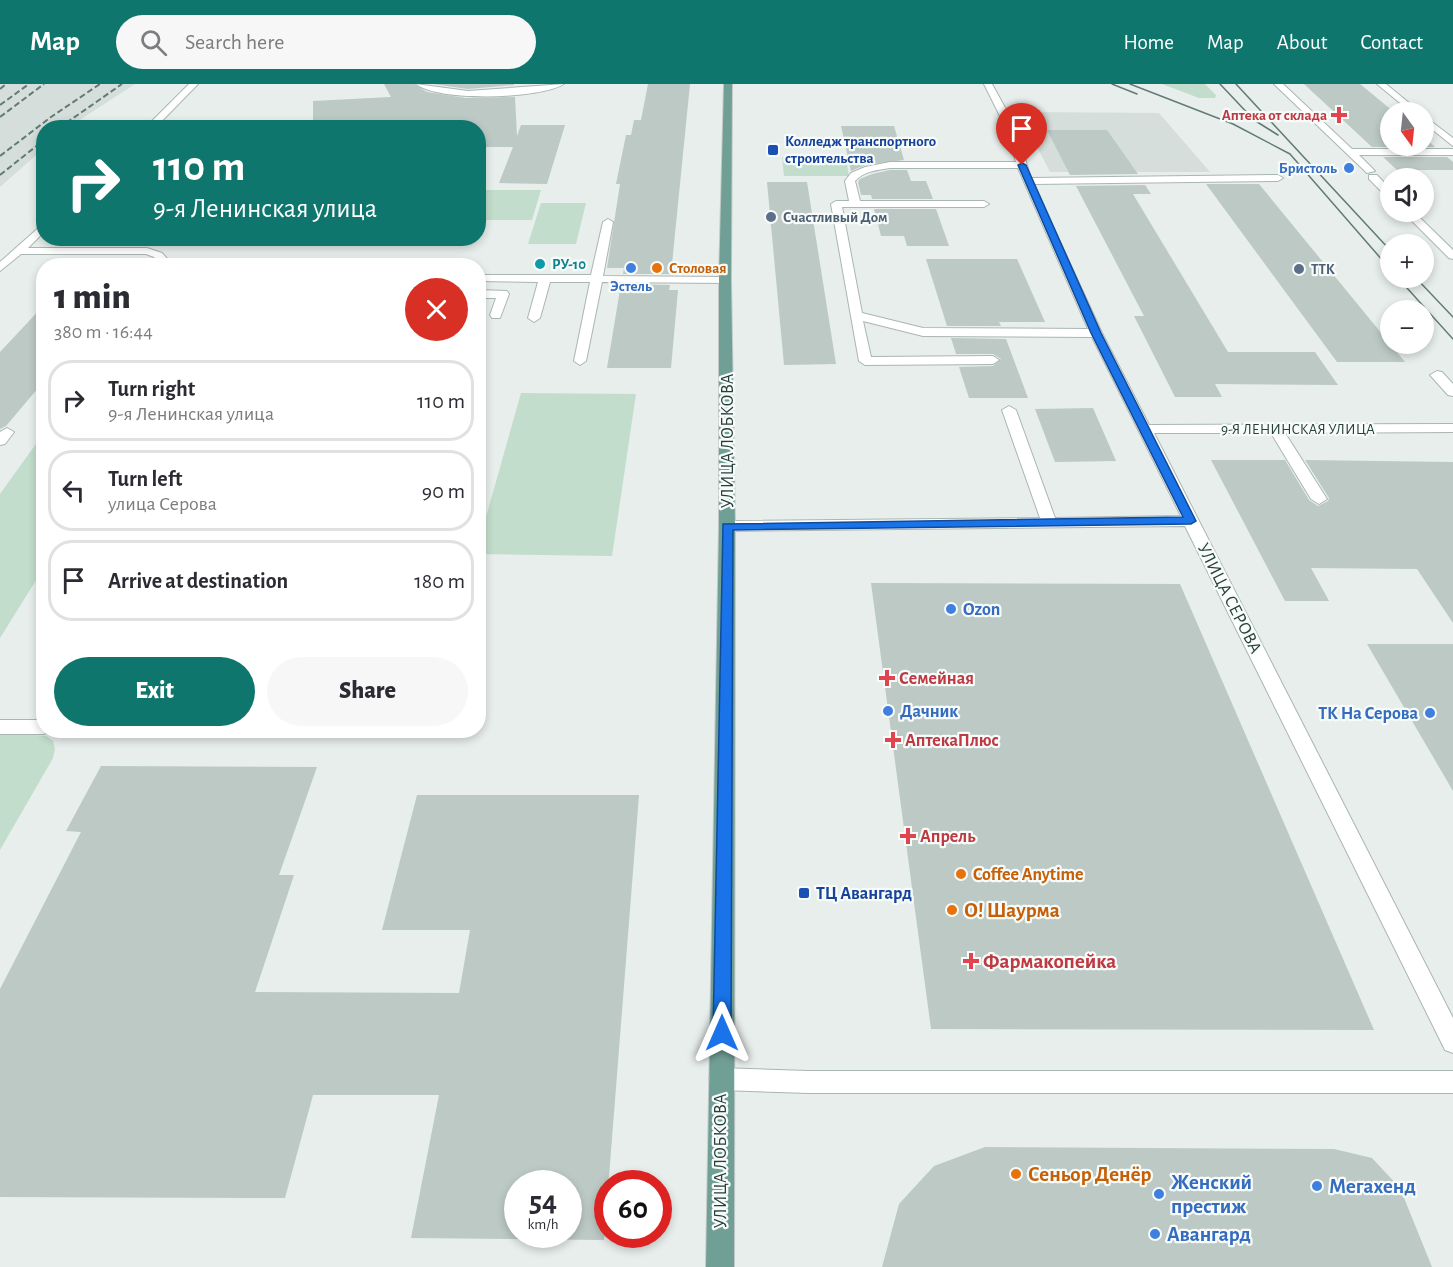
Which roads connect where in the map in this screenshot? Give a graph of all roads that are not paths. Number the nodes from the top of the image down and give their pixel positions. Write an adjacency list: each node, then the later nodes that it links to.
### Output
1 (194, 84): 9 (street)
2 (420, 84): 3 (street)
3 (560, 84)
4 (729, 84): 32 (main road, УЛИЦА ЛОБКОВА)
5 (988, 84): 14 (street, УЛИЦА СЕРОВА)
6 (1278, 84): 12 (street)
7 (1381, 84): 8 (street)
8 (1404, 102)
9 (157, 120)
10 (1434, 127): 11 (street)
11 (1453, 143)
12 (1350, 152): 13 (street); 17 (street)
13 (1453, 152)
14 (1020, 160): 16 (street, УЛИЦА СЕРОВА); 18 (street)
15 (1278, 178): 16 (street)
16 (1027, 181): 37 (street, УЛИЦА СЕРОВА)
17 (1380, 183)
18 (855, 204): 19 (street); 35 (street)
19 (984, 204)
20 (608, 222): 31 (street)
21 (1418, 222): 26 (street)
22 (36, 233): 24 (street)
23 (151, 246): 25 (street)
24 (17, 251): 25 (street); 28 (street)
25 (147, 251): 27 (street)
26 (1453, 256)
27 (161, 258)
28 (0, 268)
29 (486, 278): 30 (street)
30 (545, 278): 31 (street); 36 (street)
31 (597, 279): 32 (street); 40 (street)
32 (725, 280): 50 (main road, УЛИЦА ЛОБКОВА)
33 (486, 294): 34 (street)
34 (496, 315)
35 (856, 315): 38 (street); 38 (street)
36 (534, 318)
37 (1096, 333): 38 (street); 45 (street, УЛИЦА СЕРОВА)
38 (927, 346): 39 (street)
39 (993, 360)
40 (580, 361)
41 (1437, 375): 42 (street)
42 (1453, 392)
43 (1009, 410): 49 (street)
44 (1453, 428): 46 (street, 9-Я ЛЕНИНСКАЯ УЛИЦА)
45 (1143, 429): 46 (street, 9-Я ЛЕНИНСКАЯ УЛИЦА); 48 (street, УЛИЦА СЕРОВА)
46 (1276, 429): 47 (street)
47 (1319, 499)
48 (1191, 521): 49 (street); 53 (street, УЛИЦА СЕРОВА)
49 (1048, 522): 50 (street)
50 (727, 526): 54 (main road, УЛИЦА ЛОБКОВА)
51 (0, 727): 52 (street)
52 (36, 727)
53 (1453, 1042)
54 (721, 1080): 55 (street); 56 (main road, УЛИЦА ЛОБКОВА)
55 (1453, 1082)
56 (720, 1267)

